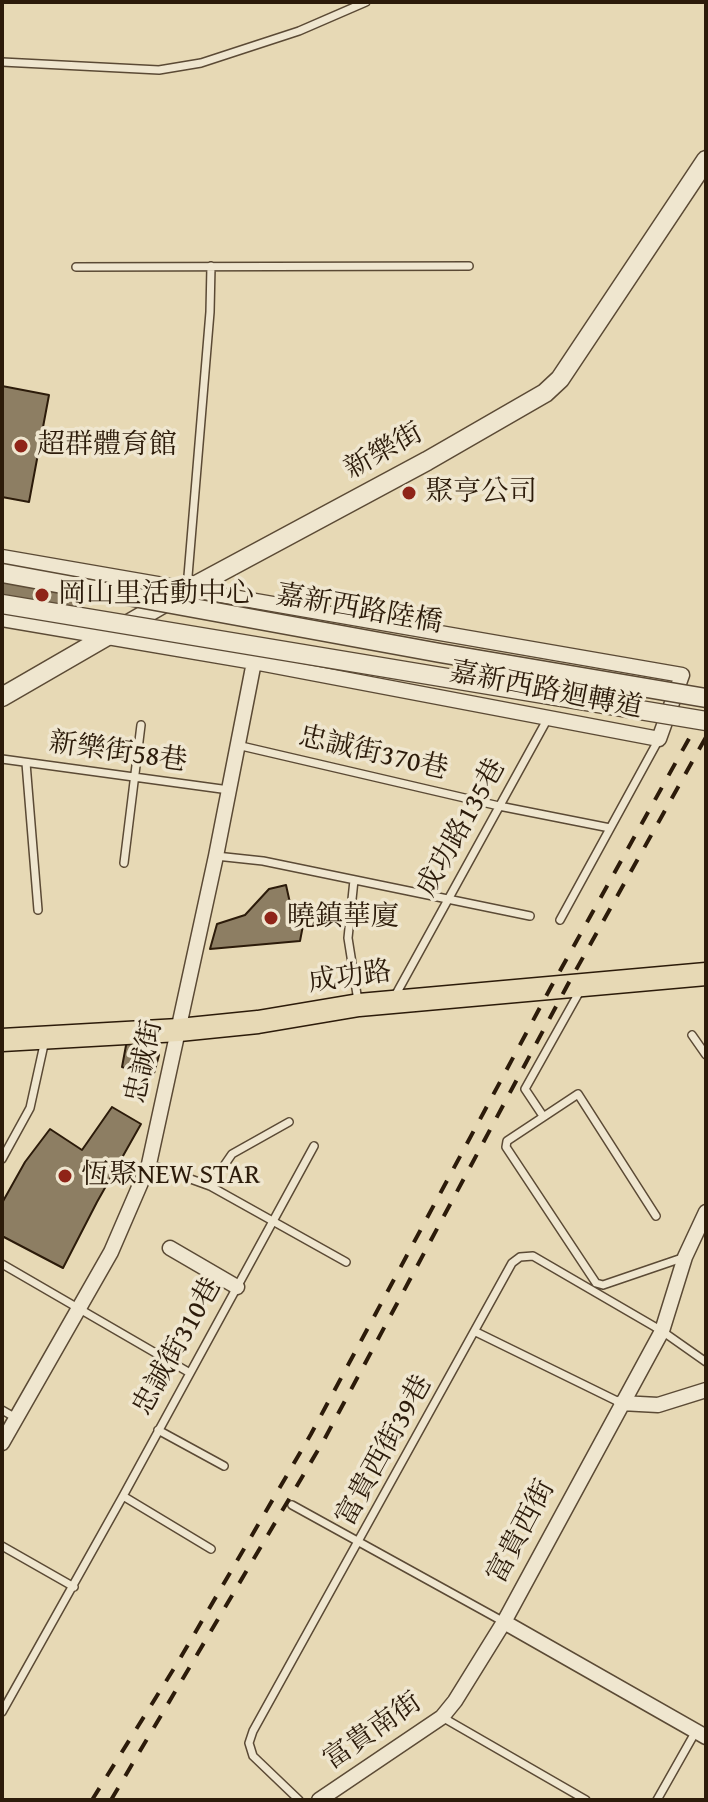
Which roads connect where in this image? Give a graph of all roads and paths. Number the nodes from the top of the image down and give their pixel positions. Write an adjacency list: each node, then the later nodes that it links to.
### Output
1 (366, 2): 2 (lane)
2 (2, 62)
3 (706, 160): 9 (street, 新樂街)
4 (211, 266): 5 (lane); 6 (lane); 9 (lane)
5 (469, 266)
6 (76, 267)
7 (2, 557): 9 (street)
8 (2, 573): 15 (street, 嘉新西路陸橋, bridge)
9 (187, 590): 12 (street, 新樂街); 19 (street, 嘉新西路迴轉道)
10 (2, 604): 17 (street, 嘉新西路陸橋, bridge)
11 (2, 619): 12 (street, 嘉新西路迴轉道)
12 (104, 637): 13 (street, 嘉新西路迴轉道); 14 (street, 新樂街)
13 (254, 662): 16 (street, 嘉新西路迴轉道); 20 (street, 忠誠街)
14 (2, 697)
15 (706, 698)
16 (548, 718): 19 (street, 嘉新西路迴轉道); 25 (lane, 成功路135巷)
17 (706, 721)
18 (141, 725): 23 (lane)
19 (659, 739): 26 (lane)
20 (237, 745): 24 (street, 忠誠街); 25 (lane, 忠誠街370巷)
21 (2, 759): 22 (lane, 新樂街58巷)
22 (26, 763): 23 (lane, 新樂街58巷); 31 (lane)
23 (135, 777): 24 (lane, 新樂街58巷); 28 (lane)
24 (229, 790): 27 (street, 忠誠街)
25 (499, 806): 26 (lane, 忠誠街370巷); 30 (lane, 成功路135巷)
26 (610, 828): 33 (lane)
27 (216, 856): 29 (lane); 38 (street, 忠誠街)
28 (124, 863)
29 (354, 880): 30 (lane); 37 (lane)
30 (447, 900): 32 (lane); 36 (lane, 成功路135巷)
31 (38, 910)
32 (530, 916)
33 (560, 920)
34 (706, 974): 35 (main road, 成功路)
35 (584, 984): 36 (main road, 成功路); 43 (lane)
36 (392, 1001): 37 (main road, 成功路)
37 (359, 1005): 38 (main road, 成功路)
38 (179, 1030): 40 (main road, 成功路); 47 (street, 忠誠街)
39 (692, 1035): 42 (lane)
40 (45, 1038): 41 (main road, 成功路); 46 (lane)
41 (2, 1040)
42 (706, 1055)
43 (543, 1116): 50 (lane); 53 (lane)
44 (289, 1122): 48 (lane)
45 (314, 1146): 51 (lane, 忠誠街310巷)
46 (2, 1159)
47 (149, 1164): 48 (lane); 57 (street, 忠誠街)
48 (210, 1186): 51 (lane)
49 (706, 1212): 53 (street, 富貴西街)
50 (656, 1216)
51 (273, 1220): 54 (lane); 56 (lane, 忠誠街310巷)
52 (170, 1248): 56 (street)
53 (685, 1257): 58 (street, 富貴西街)
54 (346, 1262)
55 (2, 1264): 57 (lane)
56 (237, 1287): 61 (lane, 忠誠街310巷)
57 (80, 1307): 61 (lane); 65 (street, 忠誠街)
58 (662, 1331): 59 (lane, 富貴西街39巷); 60 (lane, 富貴西街39巷); 63 (street, 富貴西街)
59 (476, 1332): 63 (lane); 71 (lane, 富貴西街39巷)
60 (706, 1362)
61 (190, 1373): 66 (lane, 忠誠街310巷)
62 (706, 1391): 63 (street)
63 (621, 1403): 75 (street, 富貴西街)
64 (2, 1410): 65 (lane)
65 (16, 1418): 67 (street, 忠誠街)
66 (158, 1430): 68 (lane); 69 (lane, 忠誠街310巷)
67 (2, 1443)
68 (224, 1466)
69 (123, 1496): 73 (lane); 74 (lane, 忠誠街310巷)
70 (292, 1505): 71 (lane)
71 (360, 1542): 75 (lane); 80 (lane, 富貴西街39巷)
72 (2, 1546): 74 (lane)
73 (211, 1549)
74 (74, 1587): 76 (lane, 忠誠街310巷)
75 (504, 1622): 78 (street, 富貴南街); 79 (street, 富貴西街)
76 (4, 1702): 77 (lane, 忠誠街310巷)
77 (2, 1712)
78 (442, 1717): 81 (street, 富貴南街); 82 (lane)
79 (701, 1734): 83 (lane)
80 (299, 1800)
81 (319, 1800)
82 (586, 1800)
83 (657, 1800)

